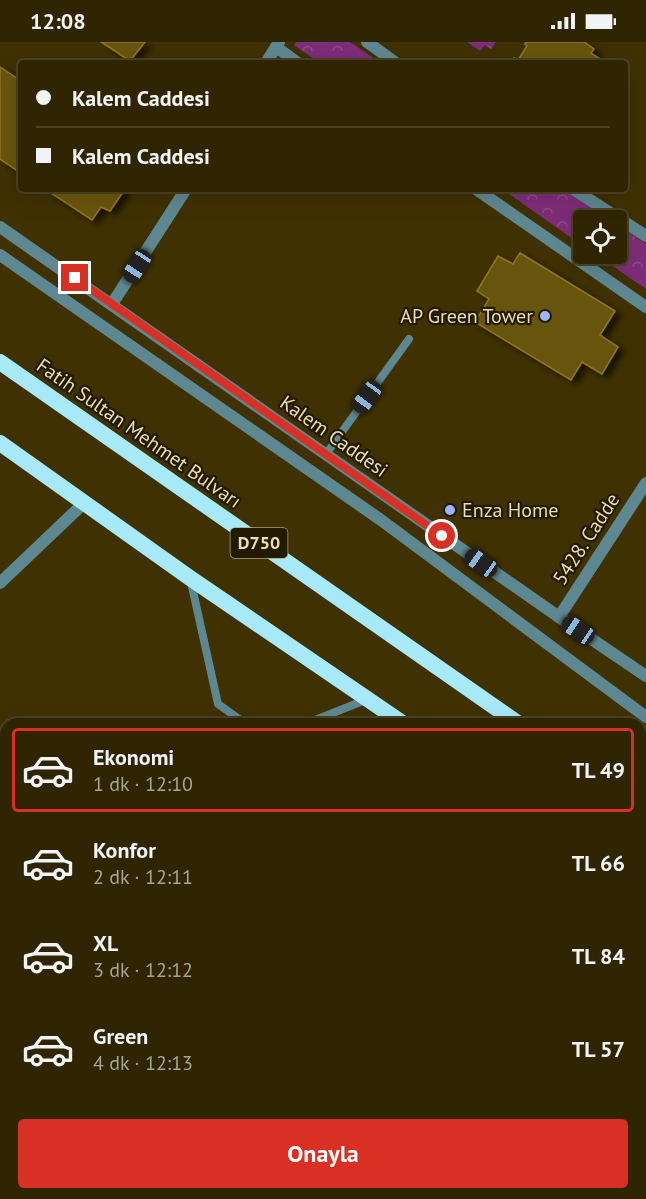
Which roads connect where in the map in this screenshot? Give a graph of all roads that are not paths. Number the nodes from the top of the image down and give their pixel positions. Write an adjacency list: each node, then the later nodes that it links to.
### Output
1 (366, 42): 5 (street)
2 (278, 45): 3 (street); 4 (street)
3 (268, 60)
4 (295, 60)
5 (392, 60)
6 (184, 192): 12 (street)
7 (480, 192): 13 (street)
8 (578, 192): 10 (street)
9 (0, 227): 12 (street, Kalem Caddesi)
10 (646, 236)
11 (0, 255): 25 (street)
12 (112, 304): 17 (street, Kalem Caddesi)
13 (646, 307)
14 (409, 339): 17 (lane)
15 (0, 362): 29 (highway, Fatih Sultan Mehmet Bulvarı / D750)
16 (0, 443): 19 (highway)
17 (326, 454): 22 (street, Kalem Caddesi)
18 (646, 483): 22 (street, 5428. Cadde)
19 (84, 503): 20 (highway); 21 (street)
20 (190, 578): 24 (highway); 26 (lane)
21 (0, 583)
22 (559, 617): 23 (street, Kalem Caddesi)
23 (646, 676)
24 (368, 699): 27 (lane); 28 (highway)
25 (646, 717)
26 (238, 718)
27 (320, 718)
28 (395, 718)
29 (510, 718)

